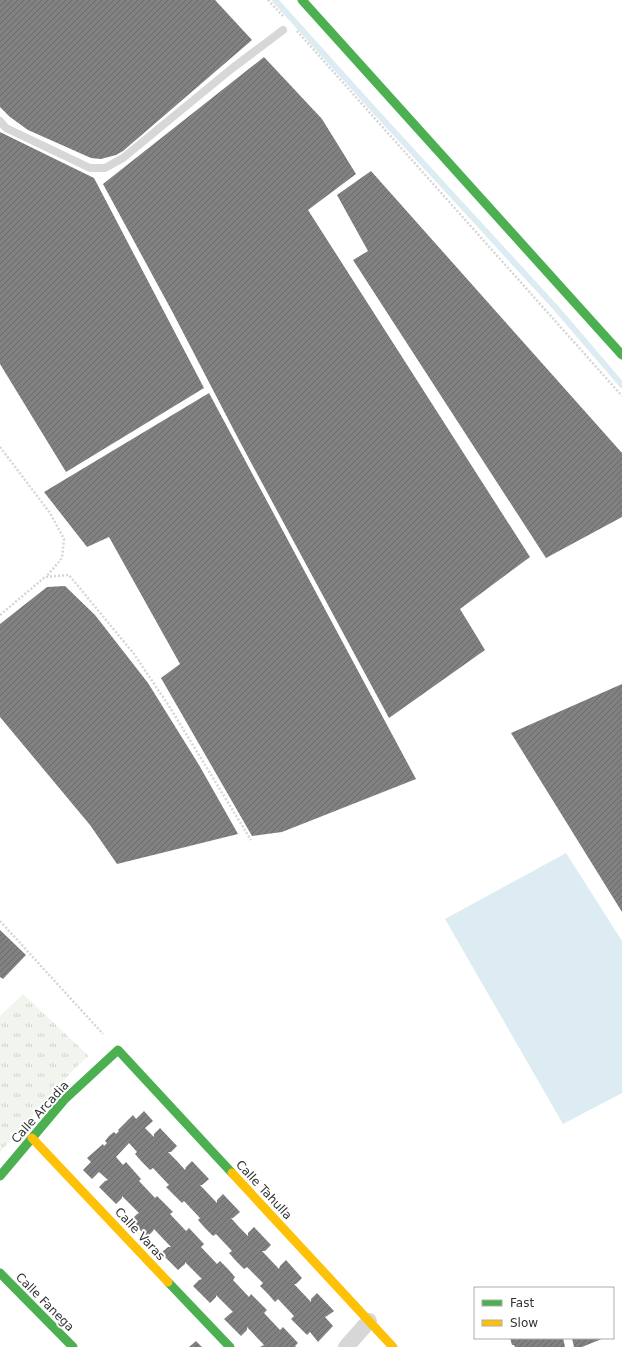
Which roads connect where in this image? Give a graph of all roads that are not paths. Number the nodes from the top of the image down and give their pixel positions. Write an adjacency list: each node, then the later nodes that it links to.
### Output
1 (302, 0): 4 (street)
2 (283, 30): 3 (lane)
3 (0, 121)
4 (622, 355)
5 (118, 1050): 6 (street, Calle Arcadia); 9 (street, Calle Tahulla)
6 (32, 1138): 7 (street, Calle Arcadia); 11 (street, Calle Varas)
7 (0, 1176)
8 (0, 1274): 10 (street, Calle Fanega)
9 (369, 1321): 12 (street); 13 (street, Calle Tahulla)
10 (73, 1347)
11 (230, 1347)
12 (346, 1347)
13 (393, 1347)

